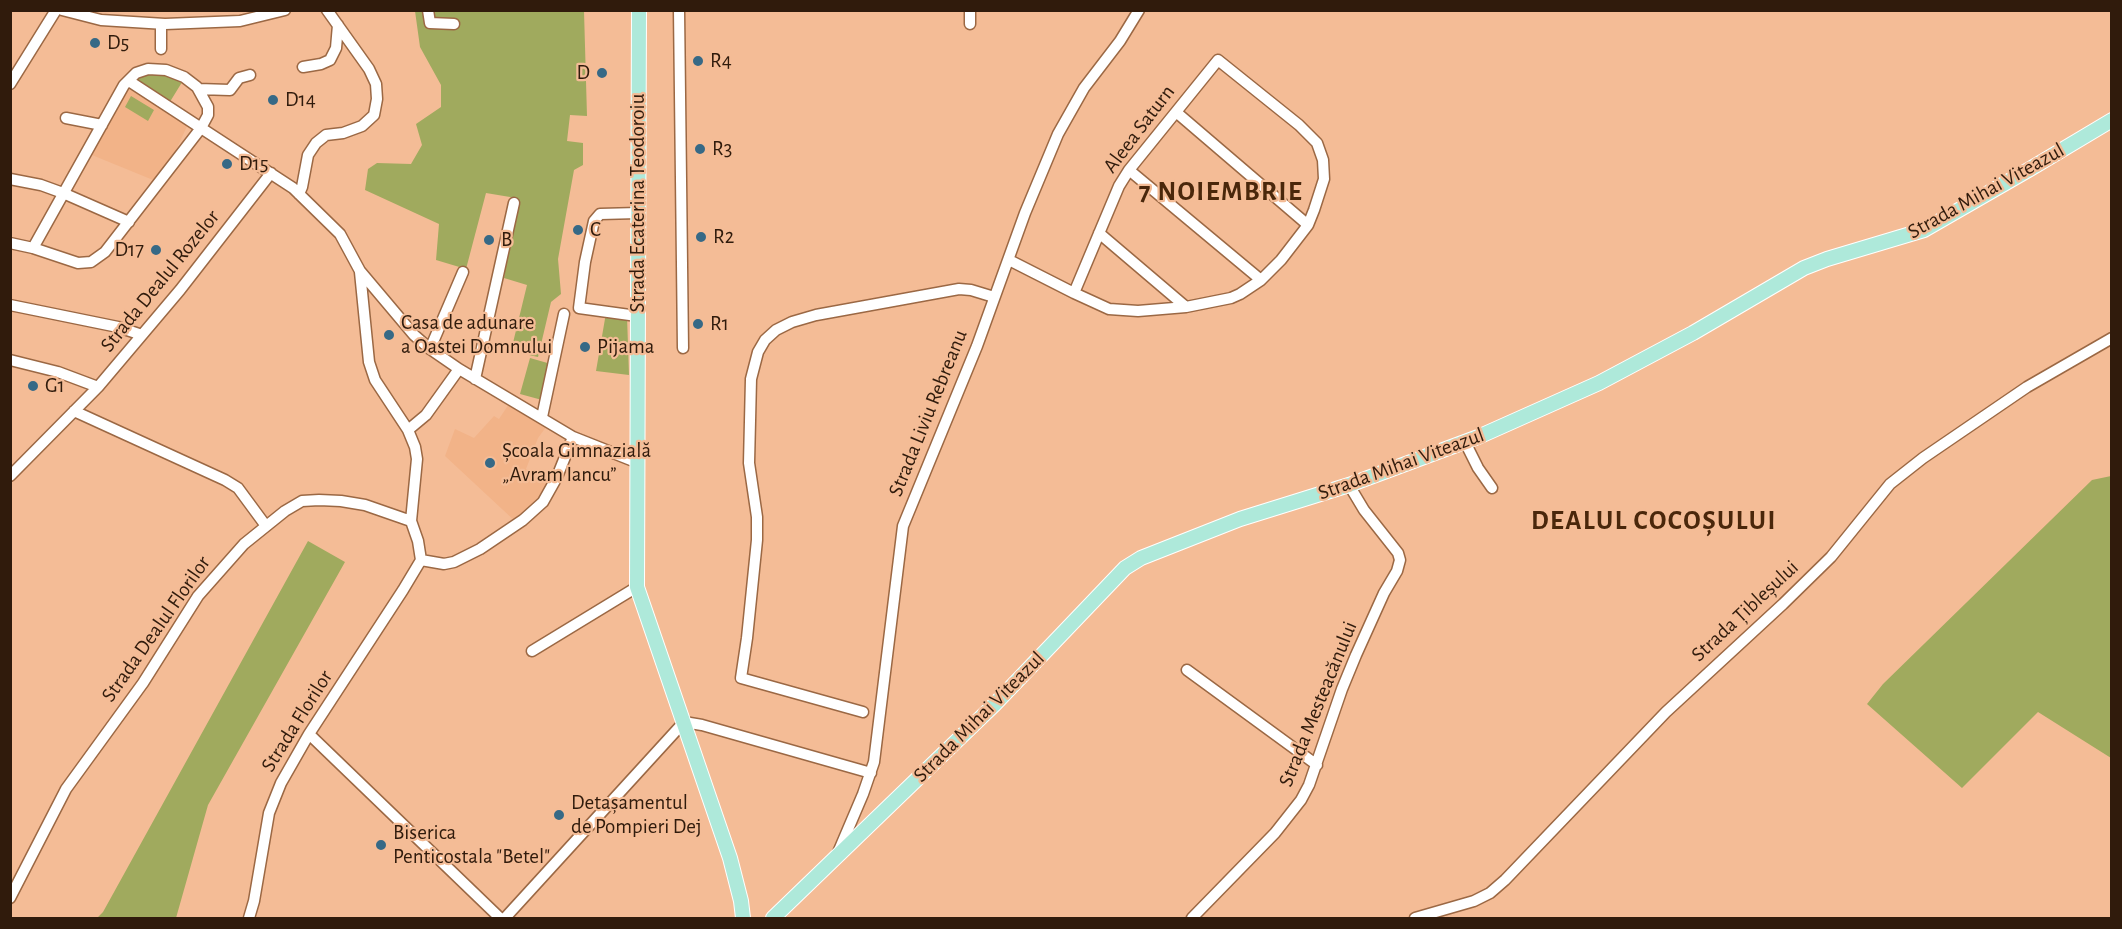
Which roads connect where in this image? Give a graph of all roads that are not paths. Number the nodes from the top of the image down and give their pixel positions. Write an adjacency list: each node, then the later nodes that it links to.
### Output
1 (56, 10): 18 (street)
2 (62, 10): 10 (street)
3 (285, 10): 10 (street)
4 (327, 10): 13 (street)
5 (428, 10): 11 (street)
6 (639, 10): 31 (main road, Strada Ecaterina Teodoroiu)
7 (679, 10): 49 (street, Strada Ecaterina Teodoroiu)
8 (970, 10): 12 (street)
9 (1139, 10): 37 (street, Strada Liviu Rebreanu)
10 (161, 24): 14 (street)
11 (454, 24)
12 (970, 24)
13 (338, 25): 15 (street); 29 (street)
14 (161, 49)
15 (303, 67)
16 (250, 75): 19 (street)
17 (129, 81): 19 (street); 23 (street); 24 (street)
18 (11, 84)
19 (198, 89): 24 (street)
20 (1176, 112): 25 (street, Aleea Saturn); 33 (street); 33 (street, Aleea Saturn)
21 (66, 118): 23 (street)
22 (2112, 120): 59 (main road, Strada Mihai Viteazul)
23 (102, 125): 28 (street)
24 (201, 128): 26 (street); 32 (street)
25 (1129, 170): 34 (street, Aleea Saturn); 40 (street)
26 (271, 173): 29 (street); 47 (street, Strada Dealul Rozelor)
27 (10, 179): 28 (street)
28 (63, 193): 32 (street); 36 (street)
29 (299, 194): 38 (street)
30 (514, 203): 53 (street)
31 (638, 213): 46 (main road, Strada Ecaterina Teodoroiu); 46 (street)
32 (129, 222): 36 (street)
33 (1308, 225): 40 (street)
34 (1099, 233): 41 (street, Aleea Saturn); 44 (street)
35 (10, 243): 36 (street)
36 (33, 248)
37 (1009, 260): 41 (street); 42 (street, Strada Liviu Rebreanu)
38 (360, 271): 50 (street); 57 (street)
39 (463, 272): 50 (street)
40 (1261, 280): 44 (street)
41 (1074, 293): 44 (street)
42 (994, 297): 70 (street); 74 (street, Strada Liviu Rebreanu)
43 (10, 305): 47 (street)
44 (1186, 307)
45 (564, 314): 56 (street)
46 (637, 316): 60 (main road, Strada Ecaterina Teodoroiu)
47 (142, 335): 54 (street, Strada Dealul Rozelor)
48 (2112, 338): 83 (street, Strada Țibleșului)
49 (683, 348)
50 (430, 349): 52 (street)
51 (10, 360): 54 (street)
52 (459, 369): 53 (street); 57 (street)
53 (475, 379): 56 (street)
54 (98, 387): 55 (street, Strada Dealul Rozelor)
55 (75, 411): 61 (street, Strada Dealul Rozelor); 65 (street)
56 (542, 417): 58 (street)
57 (408, 430): 64 (street)
58 (573, 437): 60 (street); 66 (street)
59 (1465, 442): 62 (main road, Strada Mihai Viteazul); 63 (street)
60 (636, 462): 67 (main road, Strada Ecaterina Teodoroiu)
61 (10, 476)
62 (1349, 485): 73 (street, Strada Mesteacănului); 75 (main road, Strada Mihai Viteazul)
63 (1492, 488)
64 (411, 521): 65 (street, Strada Dealul Florilor); 66 (street)
65 (266, 526): 76 (street, Strada Dealul Florilor)
66 (421, 560): 72 (street, Strada Florilor)
67 (637, 587): 68 (street); 71 (main road, Strada Ecaterina Teodoroiu)
68 (532, 651)
69 (1187, 670): 73 (street)
70 (863, 712)
71 (684, 722): 74 (street); 79 (street); 80 (main road, Strada Ecaterina Teodoroiu)
72 (309, 734): 77 (street, Strada Florilor); 78 (street)
73 (1317, 765): 82 (street, Strada Mesteacănului)
74 (871, 773): 75 (street, Strada Liviu Rebreanu)
75 (836, 858): 81 (main road, Strada Mihai Viteazul)
76 (10, 897)
77 (249, 918)
78 (500, 918)
79 (505, 918)
80 (743, 918)
81 (773, 918)
82 (1192, 918)
83 (1415, 918)

